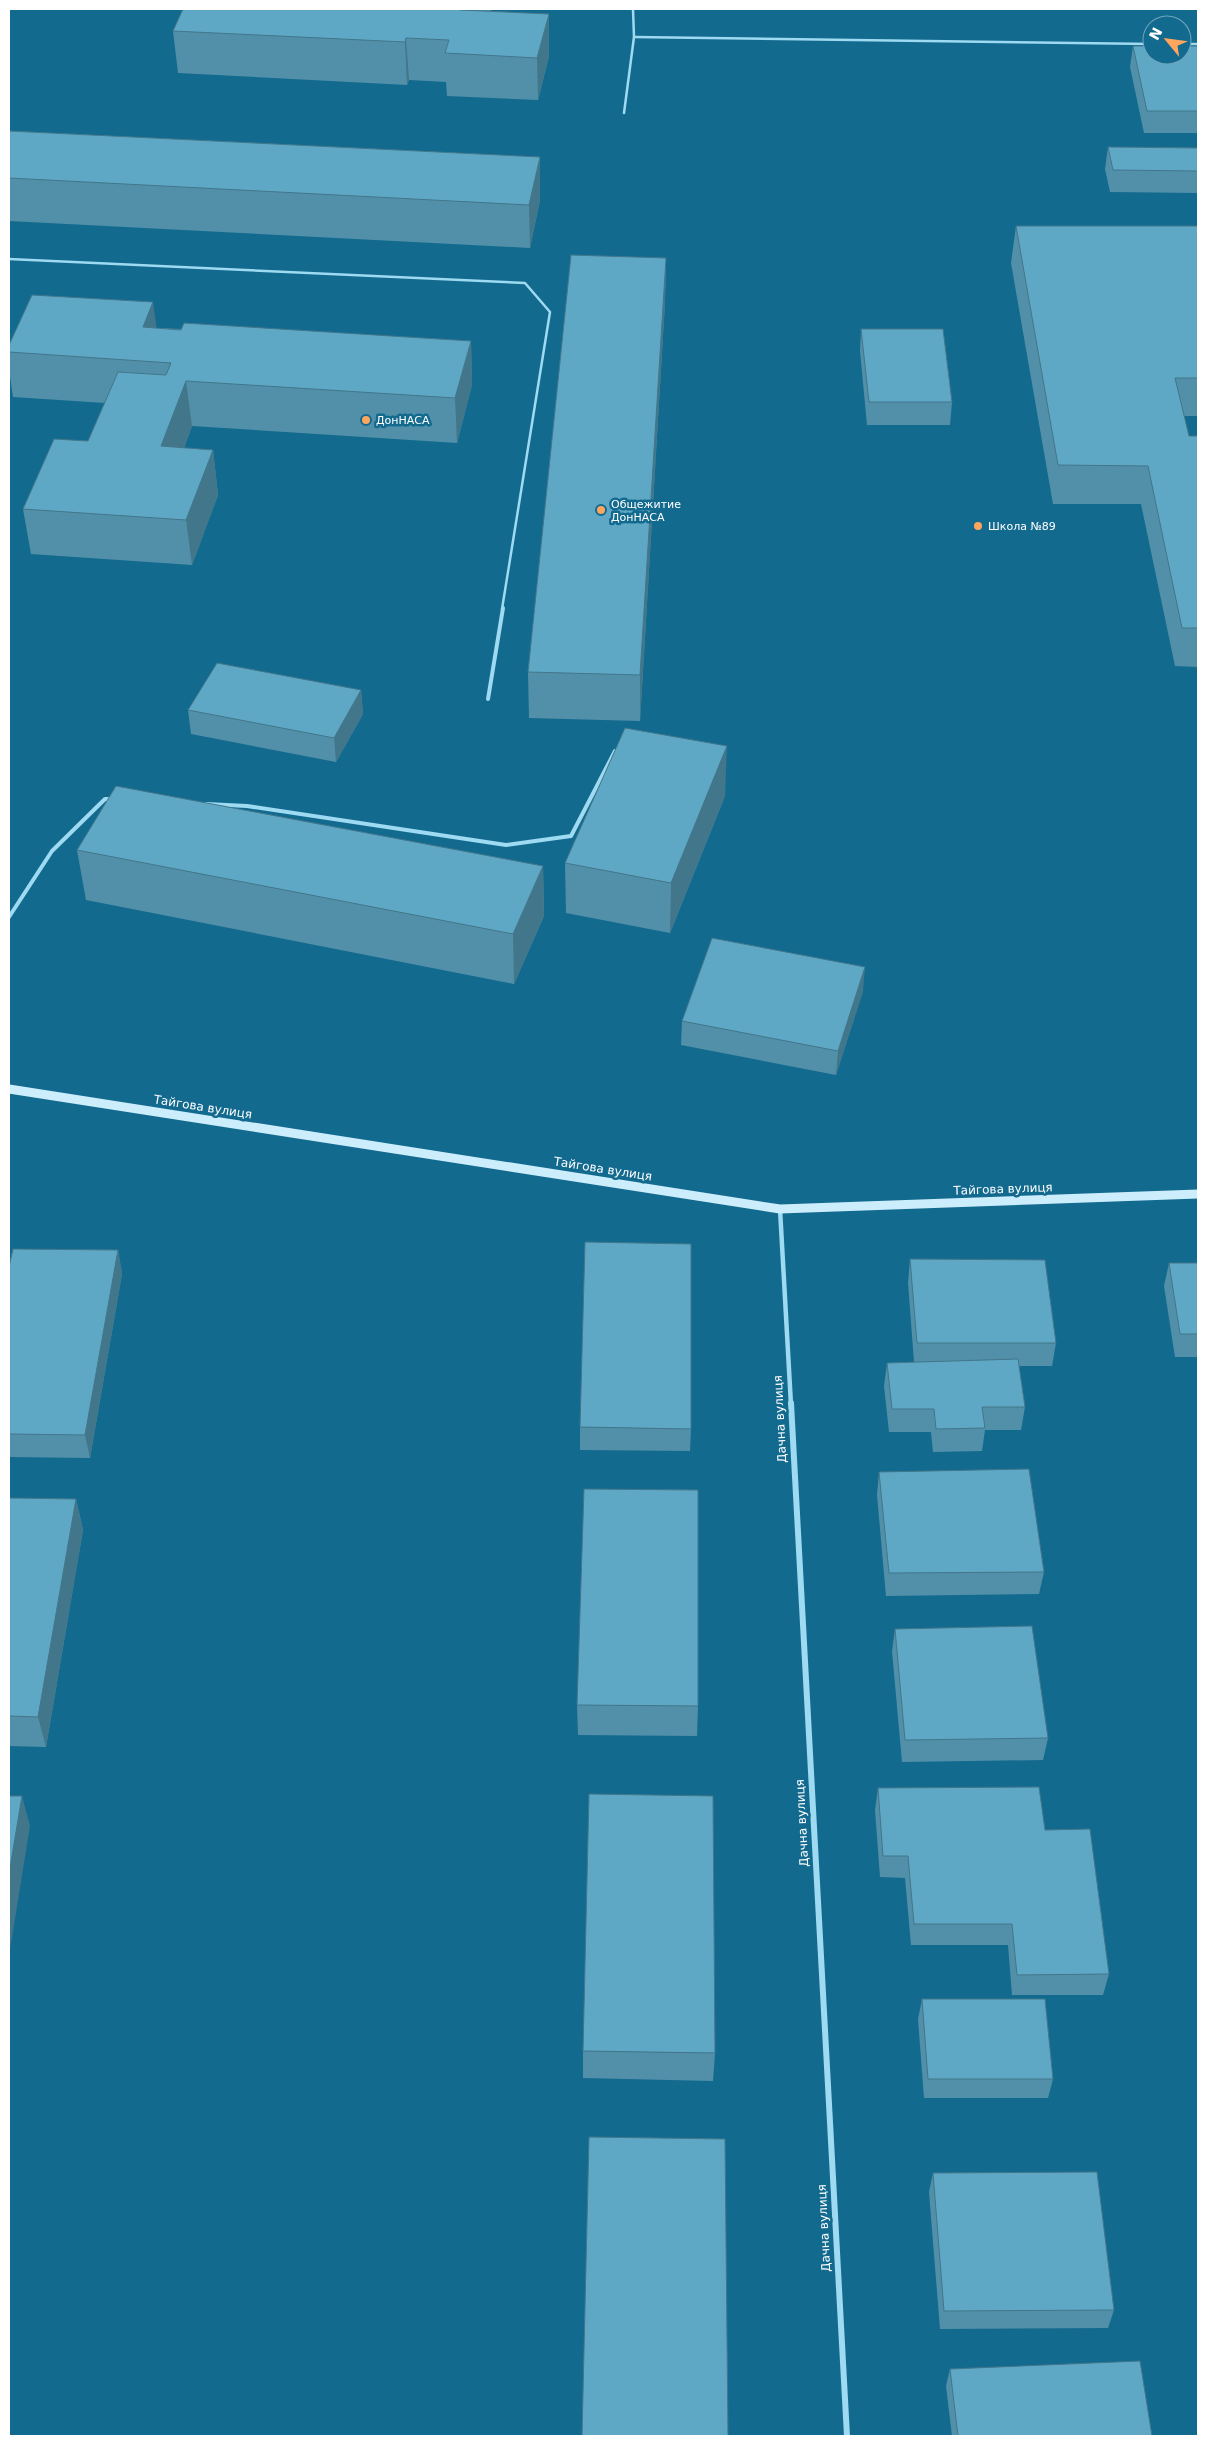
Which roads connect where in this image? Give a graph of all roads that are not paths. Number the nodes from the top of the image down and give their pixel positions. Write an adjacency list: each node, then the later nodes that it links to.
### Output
1 (633, 9): 2 (lane)
2 (634, 37): 3 (lane); 4 (lane)
3 (1142, 44)
4 (624, 113)
5 (9, 259): 6 (lane)
6 (488, 699)
7 (614, 751): 9 (lane)
8 (115, 799): 10 (lane)
9 (200, 803)
10 (9, 917)
11 (9, 1089): 13 (street, Тайгова вулиця)
12 (1198, 1194): 13 (street, Тайгова вулиця)
13 (780, 1209): 14 (street, Дачна вулиця)
14 (847, 2436)

